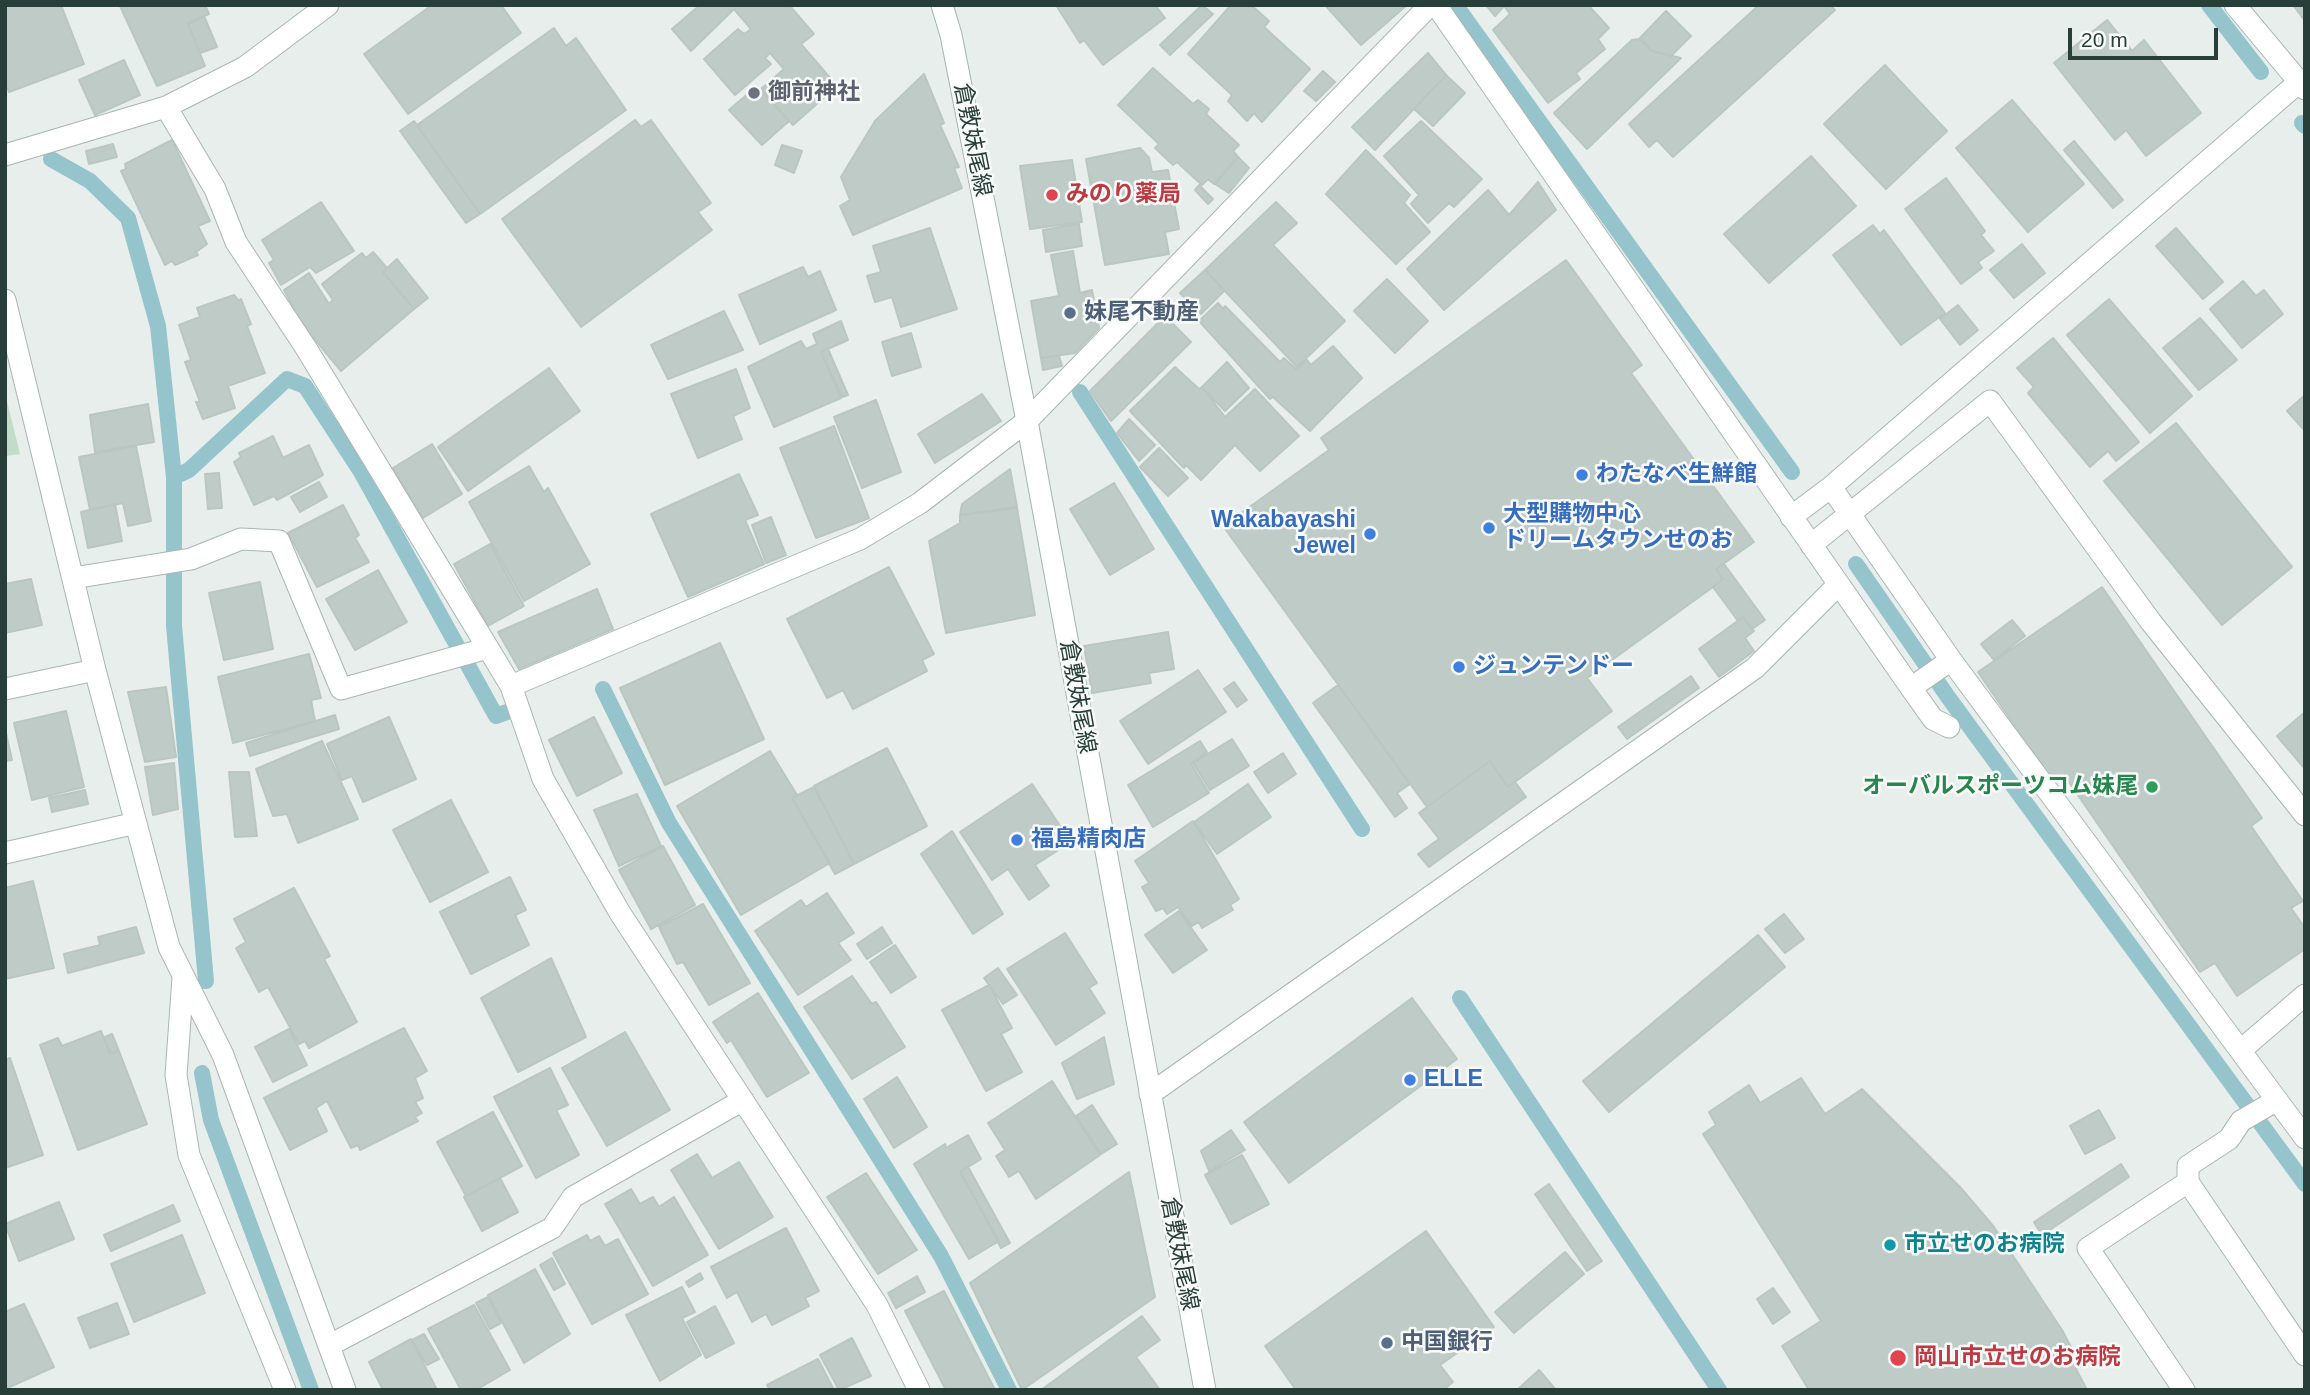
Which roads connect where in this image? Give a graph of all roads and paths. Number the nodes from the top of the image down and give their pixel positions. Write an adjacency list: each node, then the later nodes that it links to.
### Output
1 (328, 5): 6 (street)
2 (942, 5): 9 (street, 倉敷妹尾線)
3 (1433, 5): 9 (street); 12 (street)
4 (2235, 5): 5 (street)
5 (2302, 86): 10 (street)
6 (166, 107): 7 (street); 16 (street)
7 (5, 155)
8 (5, 300): 14 (street)
9 (1027, 421): 20 (street); 29 (street, 倉敷妹尾線)
10 (1831, 487): 11 (street); 12 (street)
11 (1851, 515): 13 (street); 17 (street); 23 (street)
12 (1791, 517): 13 (street)
13 (1811, 545): 15 (street)
14 (73, 578): 16 (street); 18 (street)
15 (1838, 584): 19 (street); 29 (street)
16 (481, 650): 20 (street)
17 (1947, 664): 19 (street); 28 (street)
18 (95, 670): 21 (street); 24 (street)
19 (1916, 685): 22 (street)
20 (511, 686): 30 (street)
21 (5, 689)
22 (1949, 727)
23 (2305, 815)
24 (136, 823): 25 (street); 26 (street)
25 (5, 853)
26 (184, 977): 34 (street); 36 (street)
27 (2305, 995): 28 (street)
28 (2241, 1050): 31 (street)
29 (1150, 1094): 39 (street, 倉敷妹尾線)
30 (743, 1100): 34 (street); 38 (street)
31 (2270, 1103): 32 (street); 33 (street)
32 (2305, 1138)
33 (2188, 1182): 35 (street); 40 (street)
34 (330, 1345): 37 (street)
35 (2305, 1355)
36 (285, 1390)
37 (345, 1390)
38 (919, 1390)
39 (1205, 1390)
40 (2184, 1390)

